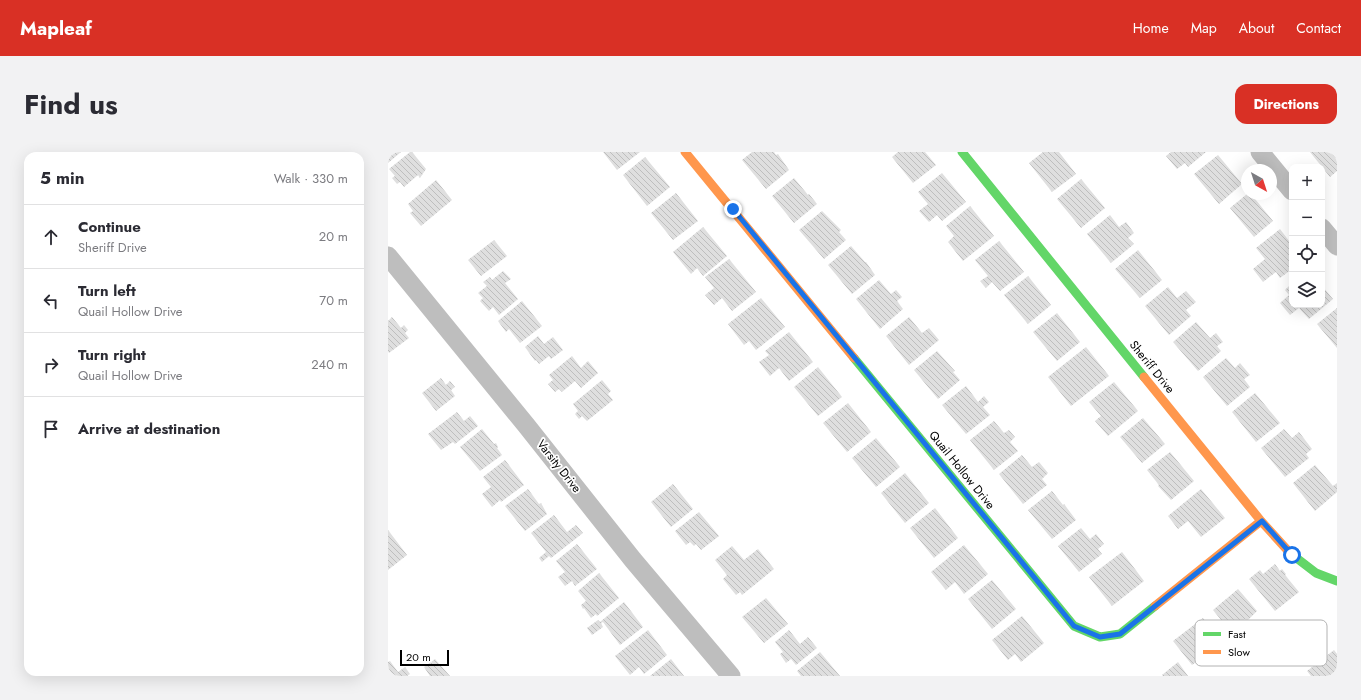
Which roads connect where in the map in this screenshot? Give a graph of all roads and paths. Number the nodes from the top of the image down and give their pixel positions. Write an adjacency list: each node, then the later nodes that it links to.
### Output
1 (685, 152): 8 (street, Quail Hollow Drive)
2 (962, 152): 8 (street, Sheriff Drive)
3 (1260, 152): 4 (street)
4 (1289, 187)
5 (1325, 232): 6 (street)
6 (1337, 246)
7 (388, 256): 10 (street, Varsity Drive)
8 (1262, 521): 9 (street, Sheriff Drive)
9 (1337, 581)
10 (731, 676)

